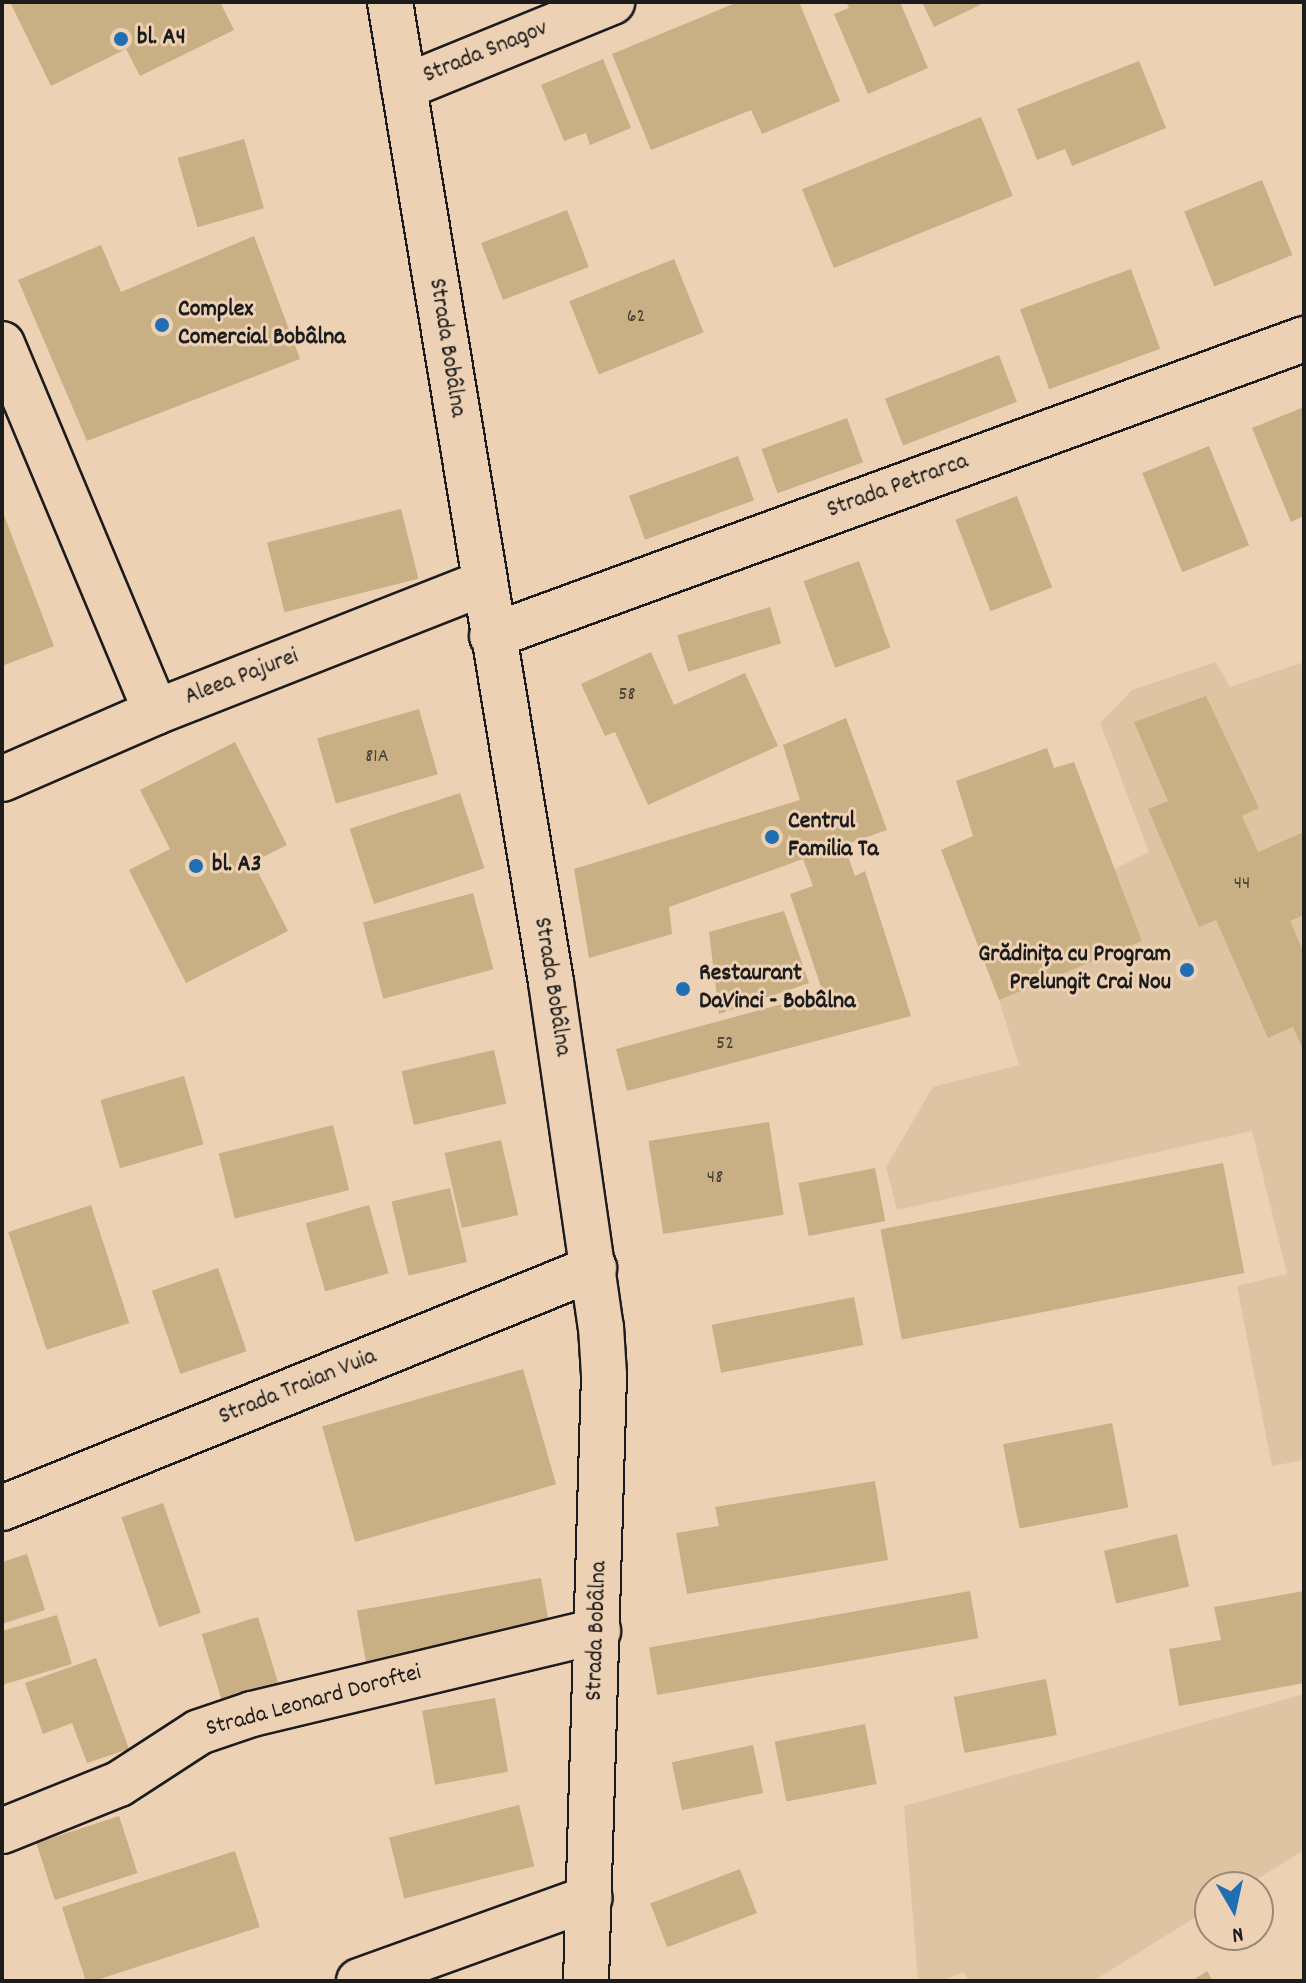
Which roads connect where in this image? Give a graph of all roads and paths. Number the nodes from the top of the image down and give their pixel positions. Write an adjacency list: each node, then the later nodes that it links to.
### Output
1 (390, 2): 3 (street, Strada Bobâlna)
2 (612, 2): 3 (street, Strada Snagov)
3 (404, 87): 6 (street, Strada Bobâlna)
4 (1304, 339): 7 (street, Strada Petrarca)
5 (2, 344): 8 (street)
6 (484, 583): 7 (street, Strada Bobâlna); 8 (street, Aleea Pajurei)
7 (492, 636): 10 (street, Strada Bobâlna)
8 (156, 712): 9 (street, Aleea Pajurei)
9 (2, 779)
10 (594, 1268): 11 (street, Strada Traian Vuia); 12 (street, Strada Bobâlna)
11 (2, 1508)
12 (598, 1631): 13 (street, Strada Leonard Doroftei); 14 (street, Strada Bobâlna)
13 (2, 1831)
14 (589, 1898): 15 (street); 16 (street, Strada Bobâlna)
15 (359, 1981)
16 (586, 1981)

